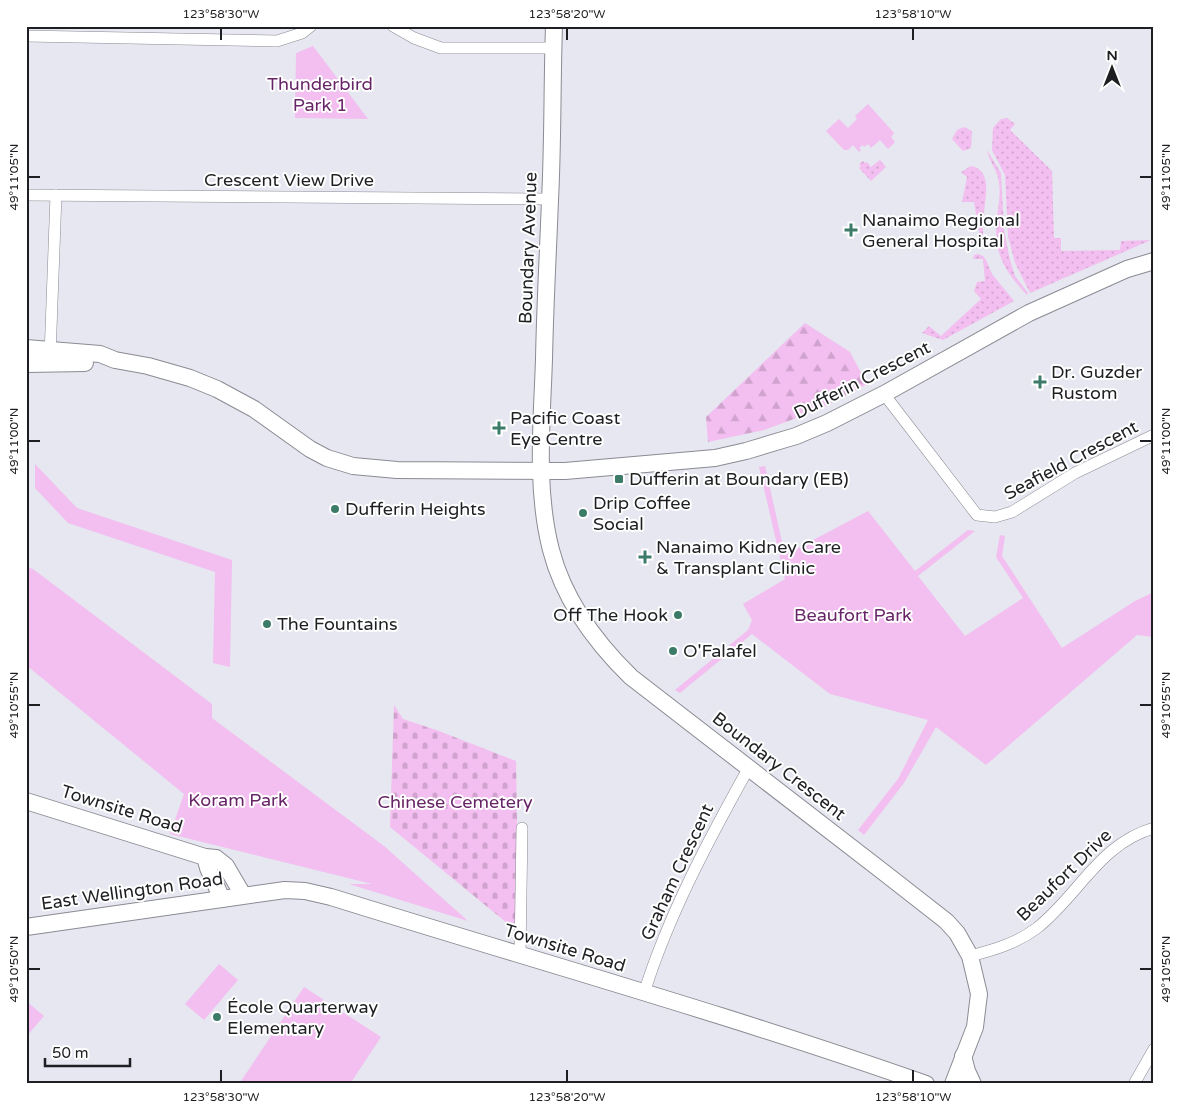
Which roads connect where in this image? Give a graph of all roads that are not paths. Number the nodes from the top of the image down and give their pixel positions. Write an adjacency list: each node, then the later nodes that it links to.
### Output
1 (311, 26): 4 (street)
2 (393, 26): 5 (street)
3 (554, 26): 5 (street, Boundary Avenue)
4 (26, 36)
5 (553, 48): 8 (street, Boundary Avenue)
6 (26, 195): 7 (street, Crescent View Drive)
7 (56, 195): 8 (street, Crescent View Drive); 11 (street)
8 (550, 200): 15 (street, Boundary Avenue)
9 (1154, 260): 13 (street, Dufferin Crescent)
10 (26, 348): 11 (street, Dufferin Crescent)
11 (50, 357): 12 (street, Dufferin Crescent); 15 (street, Dufferin Crescent)
12 (26, 364)
13 (884, 394): 14 (street, Seafield Crescent); 15 (street, Dufferin Crescent)
14 (1154, 435)
15 (542, 471): 16 (street, Boundary Crescent)
16 (748, 769): 25 (street, Boundary Crescent); 26 (street, Graham Crescent)
17 (26, 800): 20 (street, Townsite Road)
18 (522, 828): 24 (street)
19 (1154, 828): 25 (street, Beaufort Drive)
20 (205, 857): 21 (street, Townsite Road); 22 (street)
21 (243, 895): 22 (street, East Wellington Road); 24 (street, Townsite Road)
22 (222, 898): 23 (street, East Wellington Road)
23 (26, 927)
24 (520, 955): 26 (street, Townsite Road)
25 (970, 956): 28 (street, Boundary Crescent)
26 (644, 993): 29 (street, Townsite Road)
27 (1154, 1049): 32 (street)
28 (964, 1056): 30 (street, Boundary Crescent); 31 (street)
29 (926, 1084)
30 (953, 1084)
31 (974, 1084)
32 (1134, 1084)

